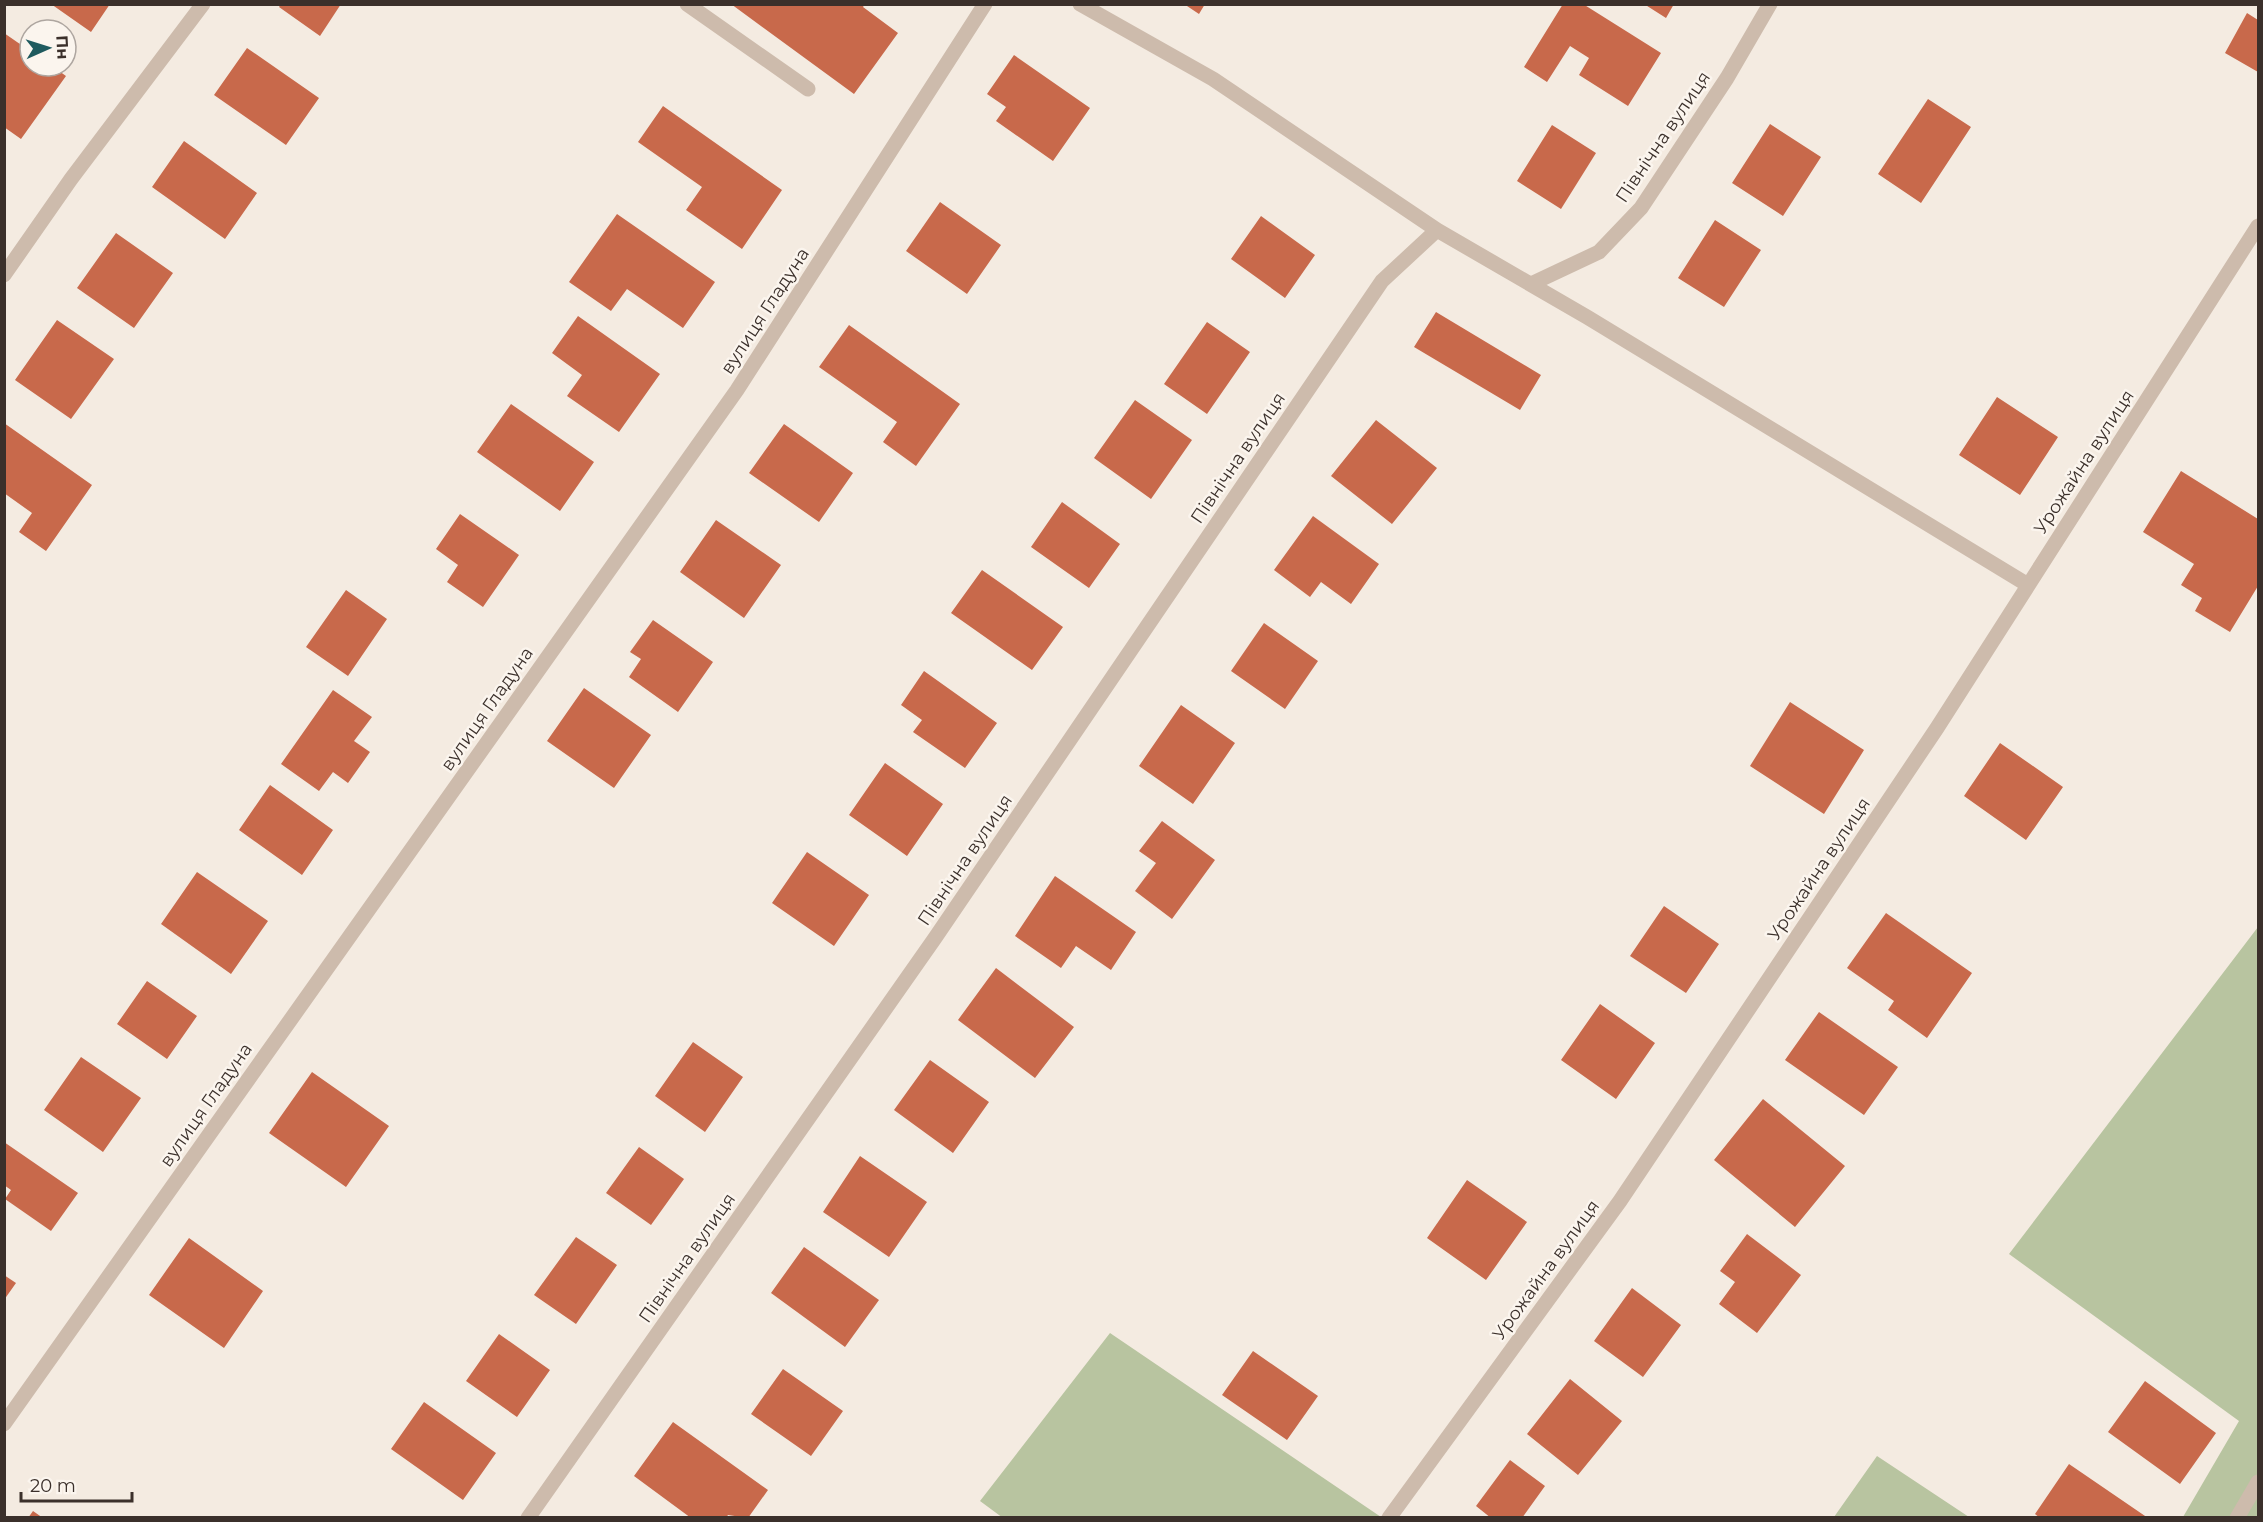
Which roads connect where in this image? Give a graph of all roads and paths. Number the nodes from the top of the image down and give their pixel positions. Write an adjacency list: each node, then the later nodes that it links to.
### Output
1 (202, 4): 9 (street)
2 (687, 4): 6 (street)
3 (985, 4): 12 (street, вулиця Гладуна)
4 (1080, 4): 8 (street)
5 (1770, 4): 10 (street, Північна вулиця)
6 (808, 89)
7 (2259, 226): 11 (street, Урожайна вулиця)
8 (1437, 230): 10 (street); 14 (street, Північна вулиця)
9 (4, 275)
10 (1531, 284): 11 (street)
11 (2028, 585): 15 (street, Урожайна вулиця)
12 (4, 1424)
13 (2259, 1482): 16 (street)
14 (528, 1518)
15 (1389, 1518)
16 (2237, 1518)

